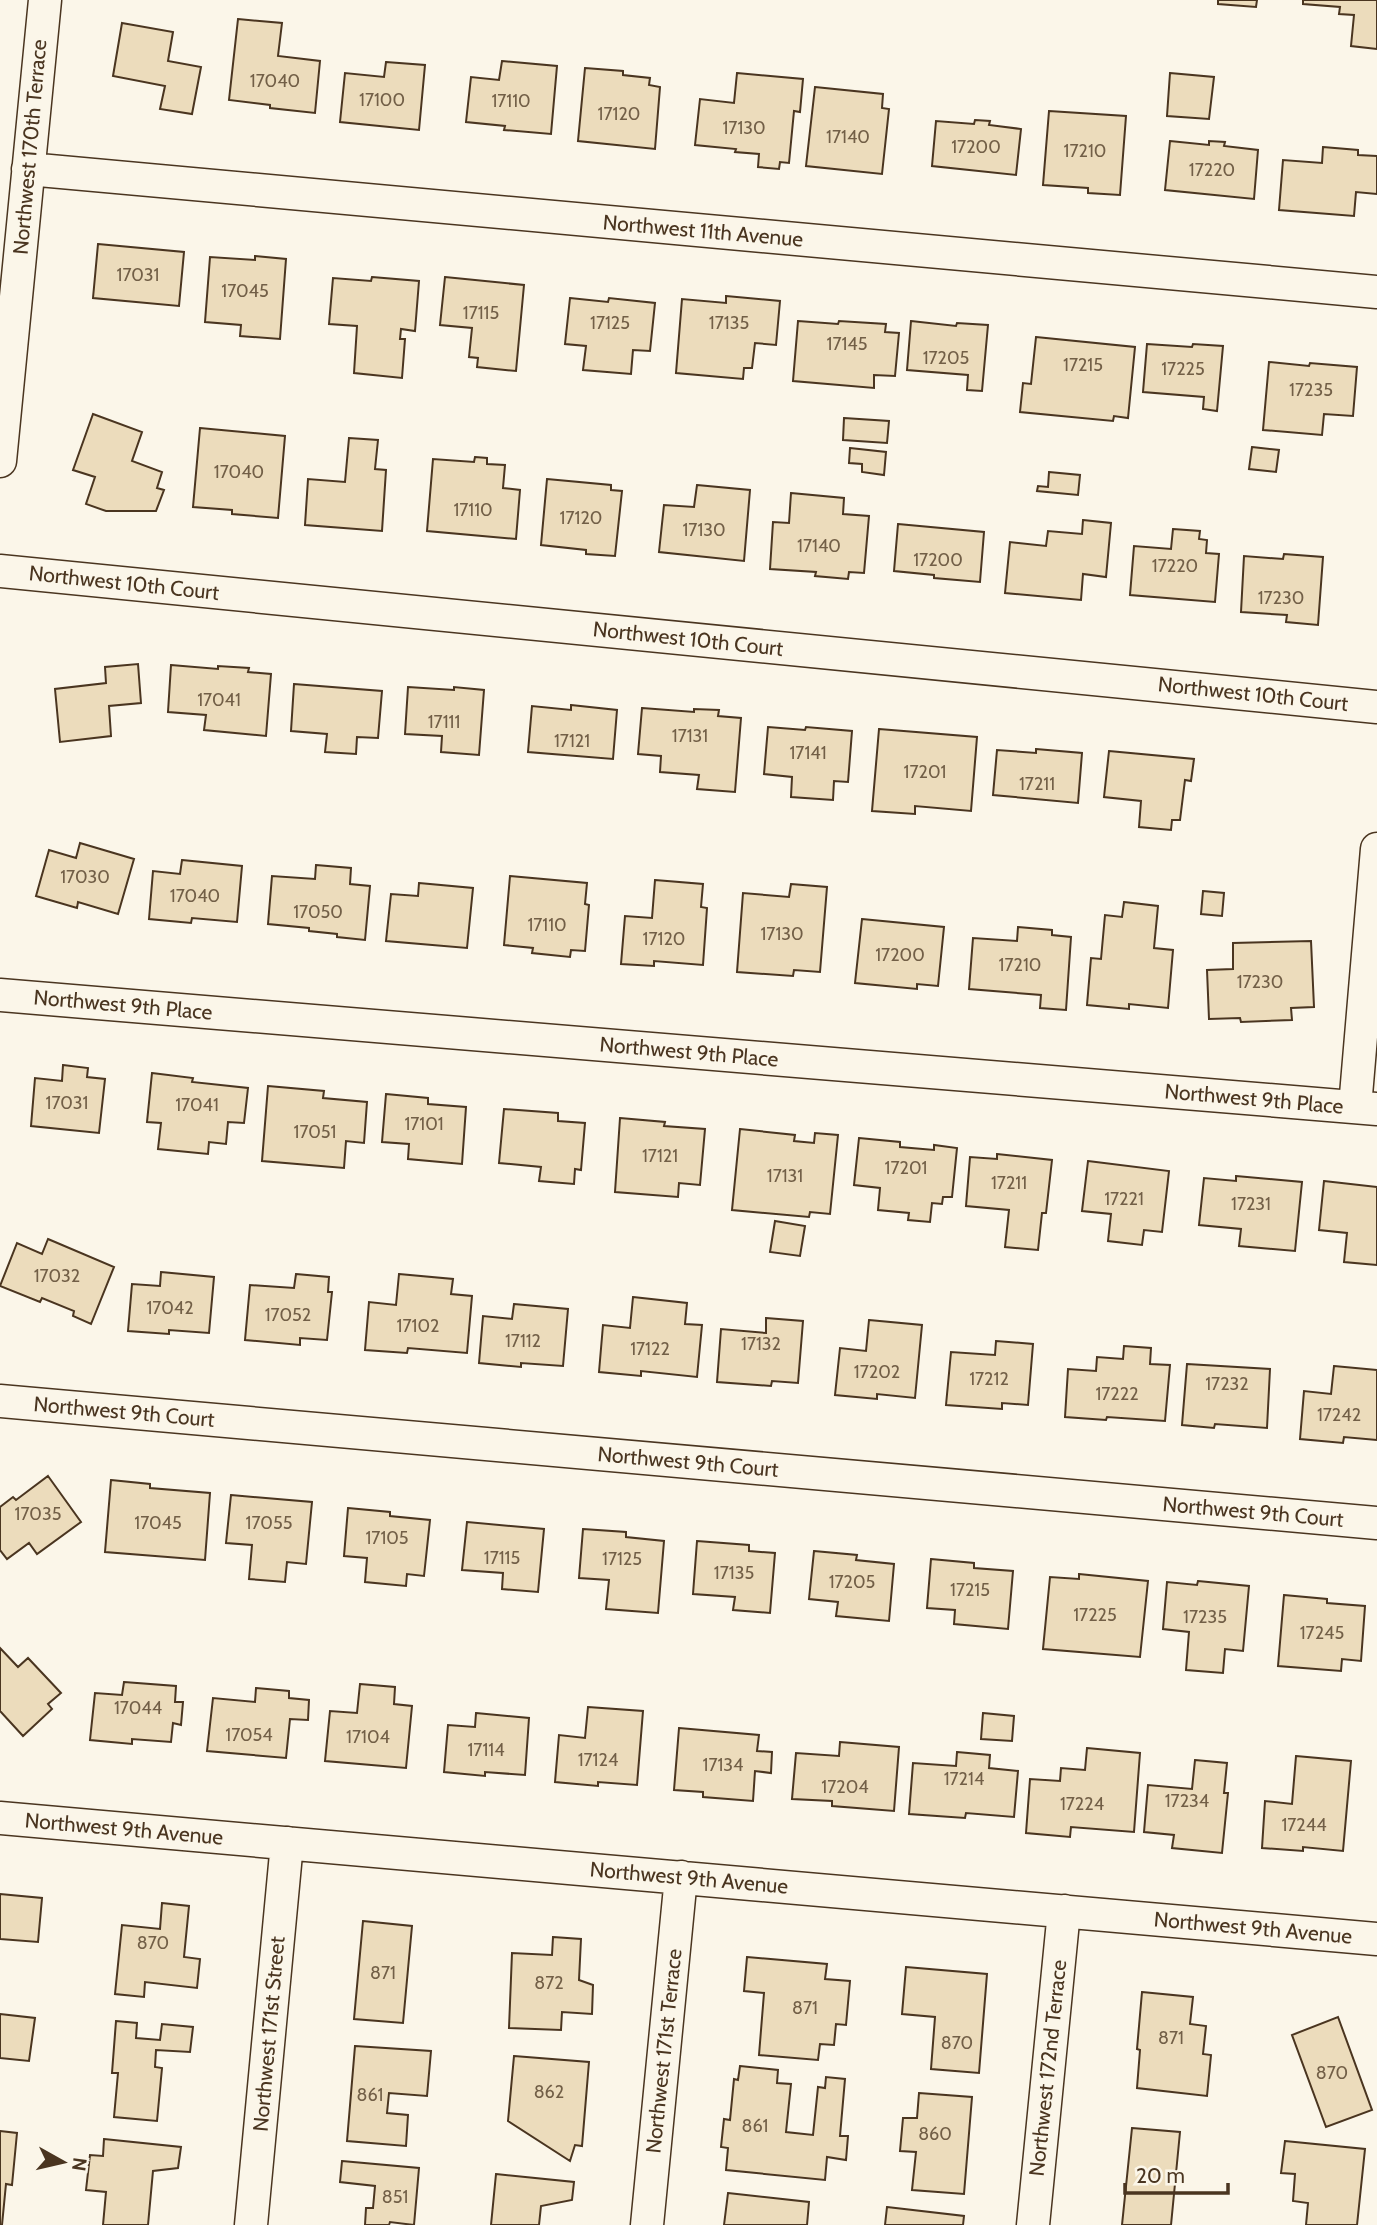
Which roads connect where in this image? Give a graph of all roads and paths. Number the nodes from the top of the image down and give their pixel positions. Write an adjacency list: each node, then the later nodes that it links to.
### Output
1 (44, 0): 2 (street, Northwest 170th Terrace)
2 (29, 169): 3 (street, Northwest 11th Avenue); 4 (street, Northwest 170th Terrace)
3 (1377, 292)
4 (0, 461)
5 (0, 571): 6 (street, Northwest 10th Court)
6 (1377, 706)
7 (1377, 849): 9 (street)
8 (0, 995): 9 (street, Northwest 9th Place)
9 (1366, 1108)
10 (0, 1401): 11 (street, Northwest 9th Court)
11 (1377, 1523)
12 (0, 1818): 13 (street, Northwest 9th Avenue)
13 (287, 1843): 14 (street, Northwest 9th Avenue); 17 (street, Northwest 171st Street)
14 (681, 1877): 15 (street, Northwest 9th Avenue); 18 (street, Northwest 171st Terrace)
15 (1064, 1911): 16 (street, Northwest 9th Avenue); 19 (street, Northwest 172nd Terrace)
16 (1377, 1939)
17 (251, 2225)
18 (647, 2225)
19 (1032, 2225)

